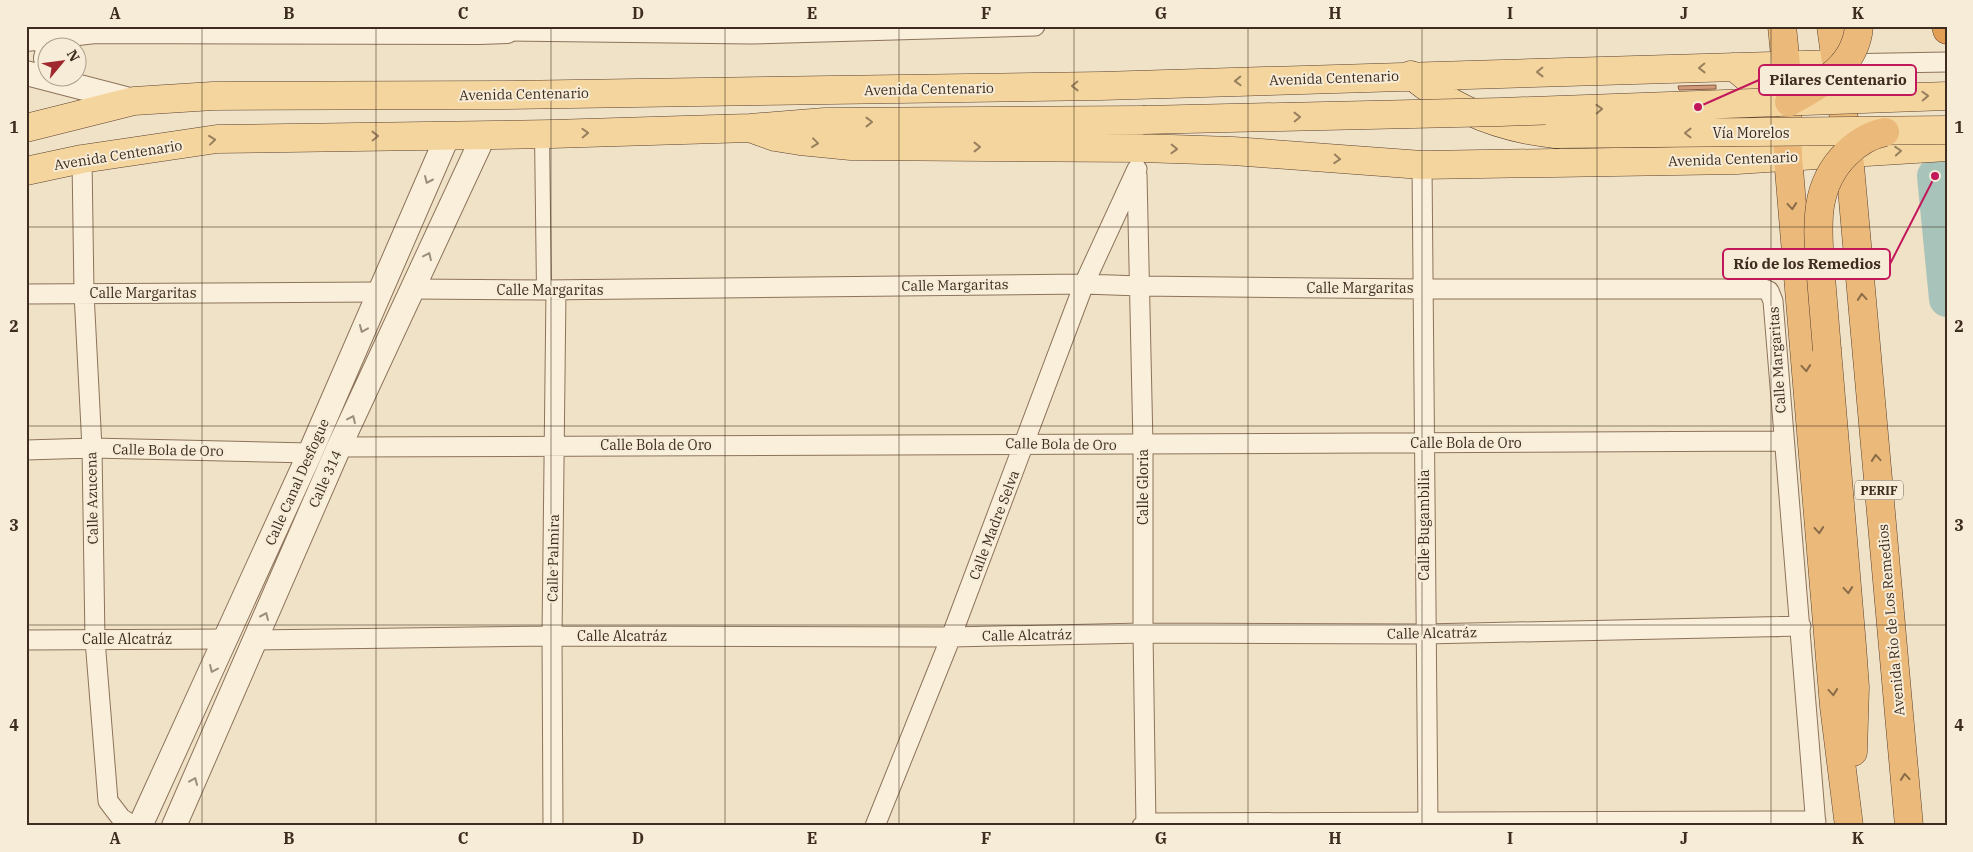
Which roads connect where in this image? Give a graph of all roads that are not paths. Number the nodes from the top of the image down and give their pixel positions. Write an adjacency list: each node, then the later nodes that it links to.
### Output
1 (1035, 26): 8 (street)
2 (1782, 26): 12 (highway)
3 (1831, 26): 11 (highway, Avenida Río de Los Remedios / PERIF)
4 (1859, 26): 18 (highway, bridge)
5 (95, 29): 6 (street); 9 (street)
6 (442, 29): 7 (street)
7 (507, 29): 8 (street)
8 (752, 30)
9 (70, 38)
10 (1947, 62): 11 (street)
11 (1835, 64): 12 (main road, Avenida Centenario); 27 (highway, Avenida Río de Los Remedios / PERIF)
12 (1786, 66): 13 (main road, Avenida Centenario); 29 (highway)
13 (1733, 67): 14 (main road, Avenida Centenario, one-way to 14); 31 (main road)
14 (1411, 75): 17 (main road, Avenida Centenario, one-way to 17); 22 (main road, Vía Morelos, one-way to 14, bridge)
15 (88, 86): 17 (street)
16 (1947, 96): 18 (main road, one-way to 16, bridge)
17 (134, 101): 19 (main road, Avenida Centenario)
18 (1789, 102): 20 (main road, Avenida Centenario, one-way to 18, bridge)
19 (26, 128)
20 (750, 128): 23 (main road, Avenida Centenario, one-way to 20); 28 (main road, Avenida Centenario, one-way to 28)
21 (1947, 130): 22 (main road, Vía Morelos, bridge)
22 (1885, 132): 60 (highway, one-way to 60, bridge)
23 (542, 134): 25 (main road, Avenida Centenario); 38 (street)
24 (448, 135): 25 (main road, Avenida Centenario); 30 (main road, Avenida Centenario, one-way to 24); 39 (street, Calle Canal Desfogue, one-way to 39)
25 (484, 135): 36 (street, Calle 314, one-way to 25)
26 (1947, 148): 27 (main road, one-way to 26)
27 (1849, 155): 29 (main road, Avenida Centenario); 69 (highway, Avenida Río de Los Remedios / PERIF, one-way to 27)
28 (1139, 158): 32 (main road, Avenida Centenario, one-way to 32); 34 (street, Calle Madre Selva); 35 (street, Calle Gloria)
29 (1788, 158): 31 (main road, Avenida Centenario); 60 (highway, one-way to 60)
30 (82, 159): 33 (main road, Avenida Centenario); 40 (street, Calle Azucena)
31 (1737, 160): 32 (main road, Avenida Centenario)
32 (1422, 165): 37 (street, Calle Bugambilia)
33 (26, 171)
34 (1084, 284): 35 (street, Calle Margaritas); 38 (street, Calle Margaritas); 43 (street, Calle Madre Selva)
35 (1140, 286): 37 (street, Calle Margaritas); 45 (street, Calle Gloria)
36 (412, 289): 38 (street, Calle Margaritas); 47 (street, Calle 314, one-way to 36)
37 (1423, 289): 42 (street, Calle Margaritas); 44 (street, Calle Bugambilia)
38 (550, 290): 46 (street, Calle Palmira)
39 (379, 292): 40 (street, Calle Margaritas); 50 (street, Calle Canal Desfogue, one-way to 50)
40 (84, 293): 41 (street, Calle Margaritas); 48 (street, Calle Azucena)
41 (26, 294)
42 (1783, 440): 44 (street, Calle Bola de Oro); 51 (street, Calle Margaritas)
43 (1025, 443): 45 (street, Calle Bola de Oro); 46 (street, Calle Bola de Oro); 55 (street, Calle Madre Selva)
44 (1424, 443): 45 (street, Calle Bola de Oro); 53 (street, Calle Bugambilia)
45 (1143, 445): 52 (street, Calle Gloria)
46 (555, 446): 47 (street, Calle Bola de Oro); 54 (street, Calle Palmira)
47 (339, 447): 59 (street, Calle 314, one-way to 47)
48 (92, 448): 49 (street, Calle Bola de Oro); 50 (street, Calle Bola de Oro); 58 (street, Calle Azucena)
49 (26, 450)
50 (310, 453): 56 (street, Calle Canal Desfogue)
51 (1801, 626): 53 (street, Calle Alcatráz); 62 (street, Calle Margaritas)
52 (1143, 633): 53 (street, Calle Alcatráz); 55 (street, Calle Alcatráz); 63 (street, Calle Gloria)
53 (1424, 634): 61 (street, Calle Bugambilia)
54 (552, 636): 55 (street, Calle Alcatráz); 59 (street, Calle Alcatráz); 67 (street, Calle Palmira)
55 (951, 637): 68 (street, Calle Madre Selva)
56 (227, 639): 58 (street, Calle Alcatráz); 65 (street, Calle Canal Desfogue, one-way to 65)
57 (26, 640): 58 (street, Calle Alcatráz)
58 (95, 640): 64 (street, Calle Azucena)
59 (254, 640): 66 (street, Calle 314, one-way to 59)
60 (1848, 818)
61 (1428, 823): 62 (street); 63 (street)
62 (1816, 824)
63 (1145, 825)
64 (133, 826)
65 (140, 826)
66 (174, 826)
67 (553, 826)
68 (875, 826)
69 (1909, 826)

